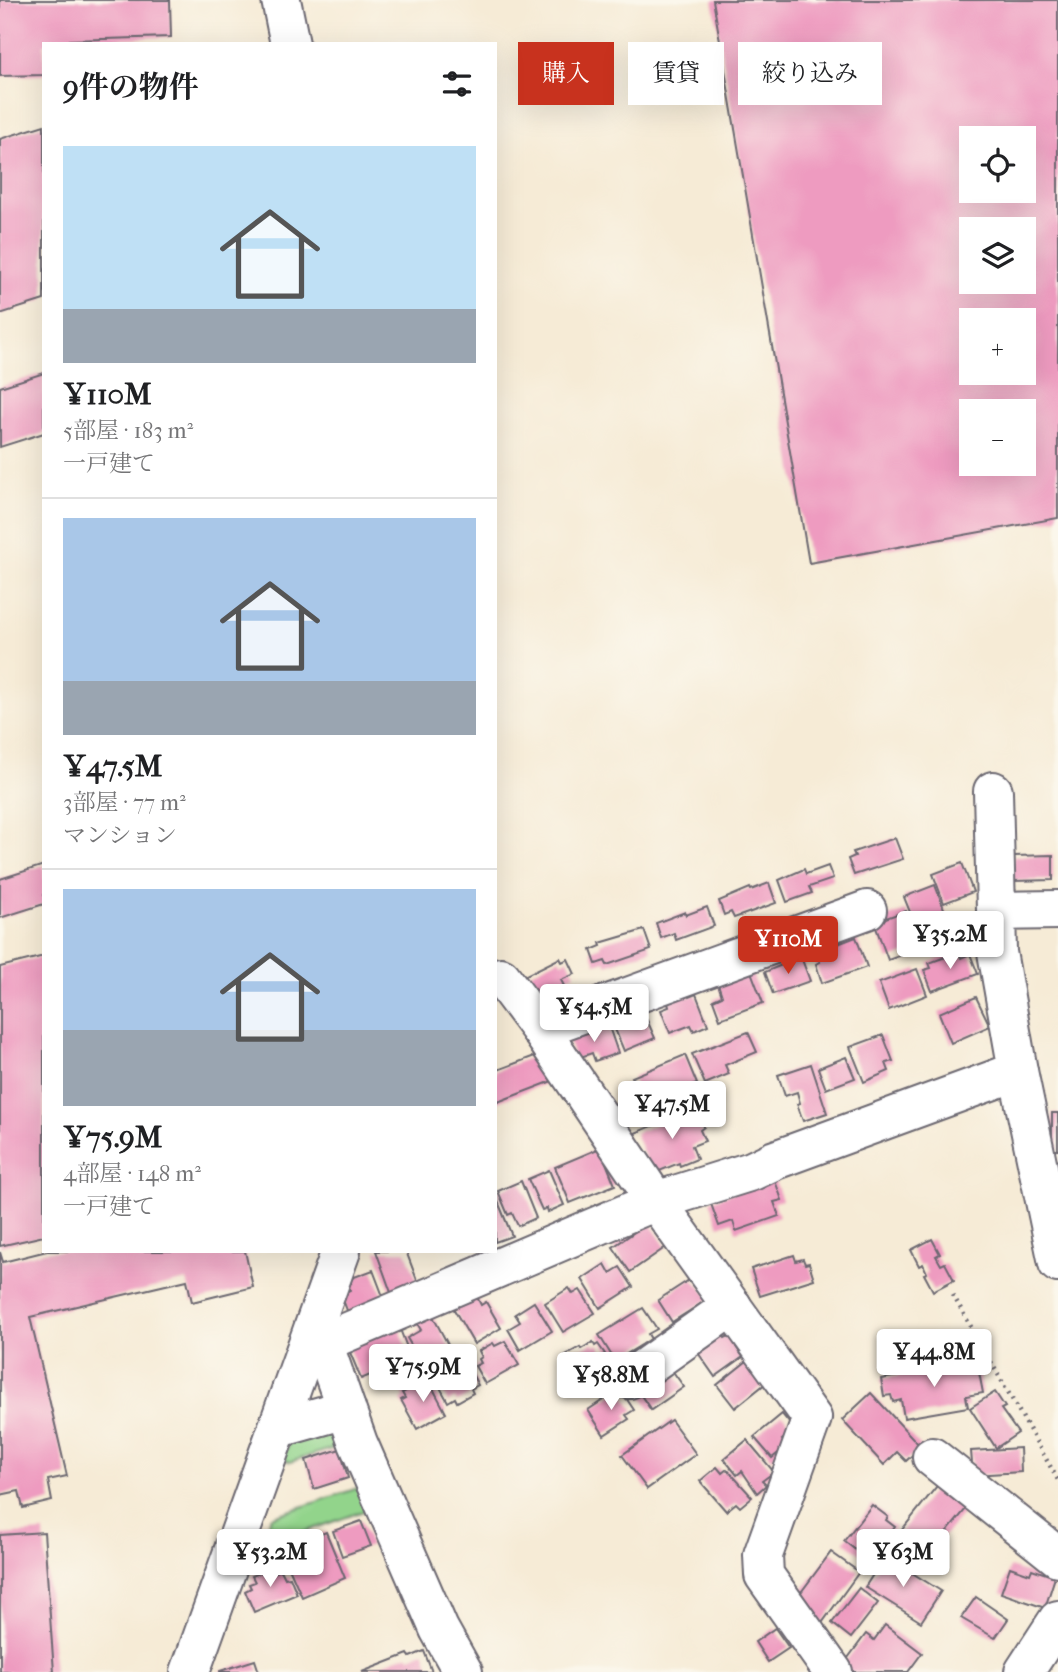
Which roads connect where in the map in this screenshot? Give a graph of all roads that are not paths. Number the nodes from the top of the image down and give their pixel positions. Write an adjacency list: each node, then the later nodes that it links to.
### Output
1 (281, 0): 2 (street)
2 (290, 42)
3 (993, 791): 6 (street)
4 (867, 910): 8 (street)
5 (1058, 910): 6 (street)
6 (996, 911): 9 (street)
7 (501, 977): 8 (street)
8 (540, 1029): 10 (street)
9 (1018, 1070): 10 (street); 12 (street)
10 (656, 1201): 13 (street); 14 (street)
11 (340, 1253): 14 (street)
12 (1058, 1263)
13 (732, 1306): 15 (street); 23 (street)
14 (311, 1341): 16 (street); 17 (street)
15 (629, 1379)
16 (346, 1409): 17 (street); 22 (street)
17 (279, 1428): 21 (street)
18 (932, 1457): 19 (street)
19 (1058, 1557)
20 (1058, 1620): 24 (street)
21 (190, 1672)
22 (463, 1672)
23 (833, 1672)
24 (1024, 1672)

